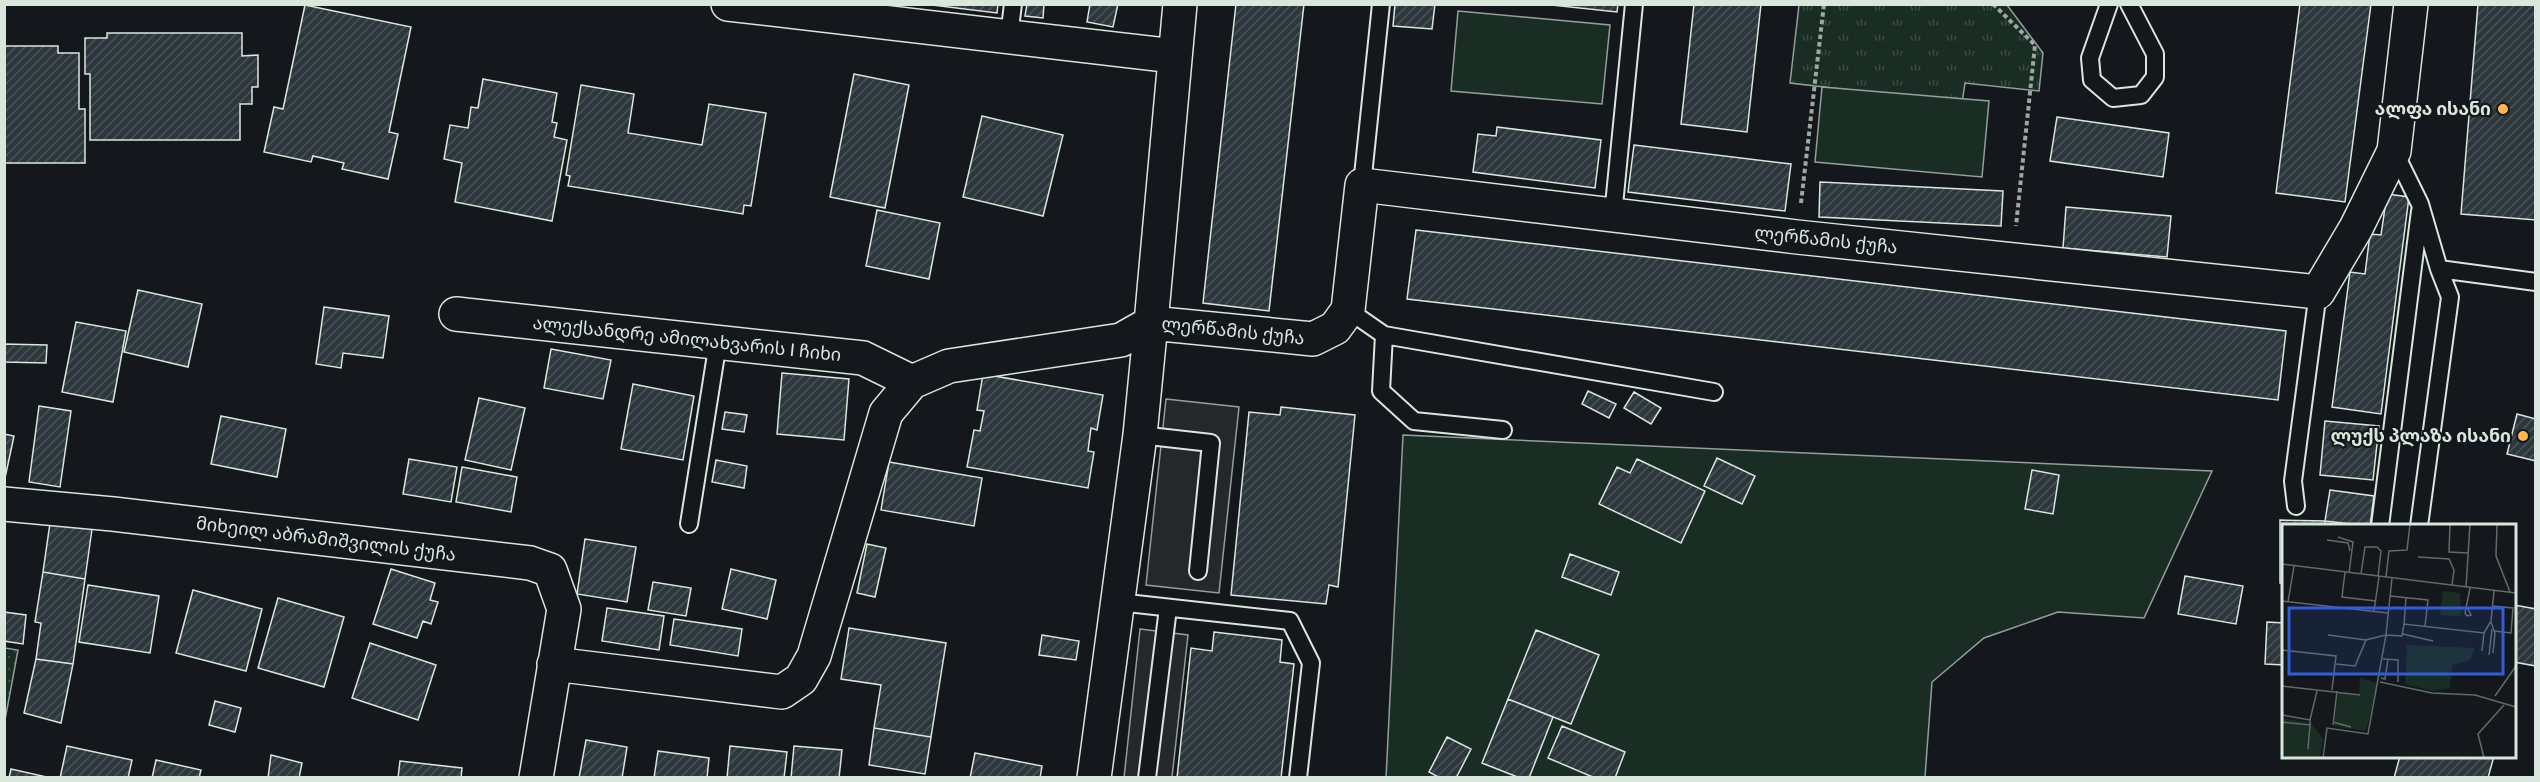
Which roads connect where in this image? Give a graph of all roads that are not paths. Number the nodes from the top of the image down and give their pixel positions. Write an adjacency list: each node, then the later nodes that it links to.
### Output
1 (728, 4): 9 (street)
2 (1013, 4): 9 (lane)
3 (1180, 4): 10 (street)
4 (1381, 4): 12 (lane)
5 (1634, 4): 14 (lane)
6 (2109, 4): 7 (lane)
7 (2129, 4)
8 (2411, 4): 11 (street)
9 (1009, 36): 10 (street)
10 (1174, 56): 20 (street)
11 (2394, 151): 13 (lane); 17 (street)
12 (1362, 185): 14 (street, ლერწამის ქუჩა); 18 (street)
13 (2420, 204): 15 (lane); 30 (lane)
14 (1613, 215): 17 (street, ლერწამის ქუჩა)
15 (2439, 269): 16 (lane); 31 (lane)
16 (2535, 282)
17 (2318, 292): 28 (lane)
18 (1348, 310): 20 (street, ლერწამის ქუჩა); 21 (lane)
19 (456, 314): 22 (street, ალექსანდრე ამილახვარის I ჩიხი)
20 (1151, 323): 23 (street); 26 (street)
21 (1384, 335): 24 (lane); 25 (lane)
22 (718, 342): 23 (street, ალექსანდრე ამილახვარის I ჩიხი); 29 (lane)
23 (912, 382): 35 (street)
24 (1714, 392)
25 (1503, 430)
26 (1140, 435): 32 (lane); 33 (street)
27 (4, 504): 35 (street, მიხეილ აბრამიშვილის ქუჩა)
28 (2296, 506)
29 (689, 524)
30 (2380, 524)
31 (2419, 524)
32 (1198, 571)
33 (1118, 602): 34 (lane); 37 (street)
34 (1168, 608): 38 (lane); 39 (lane)
35 (554, 664): 36 (street)
36 (536, 777)
37 (1094, 777)
38 (1147, 777)
39 (1298, 777)

